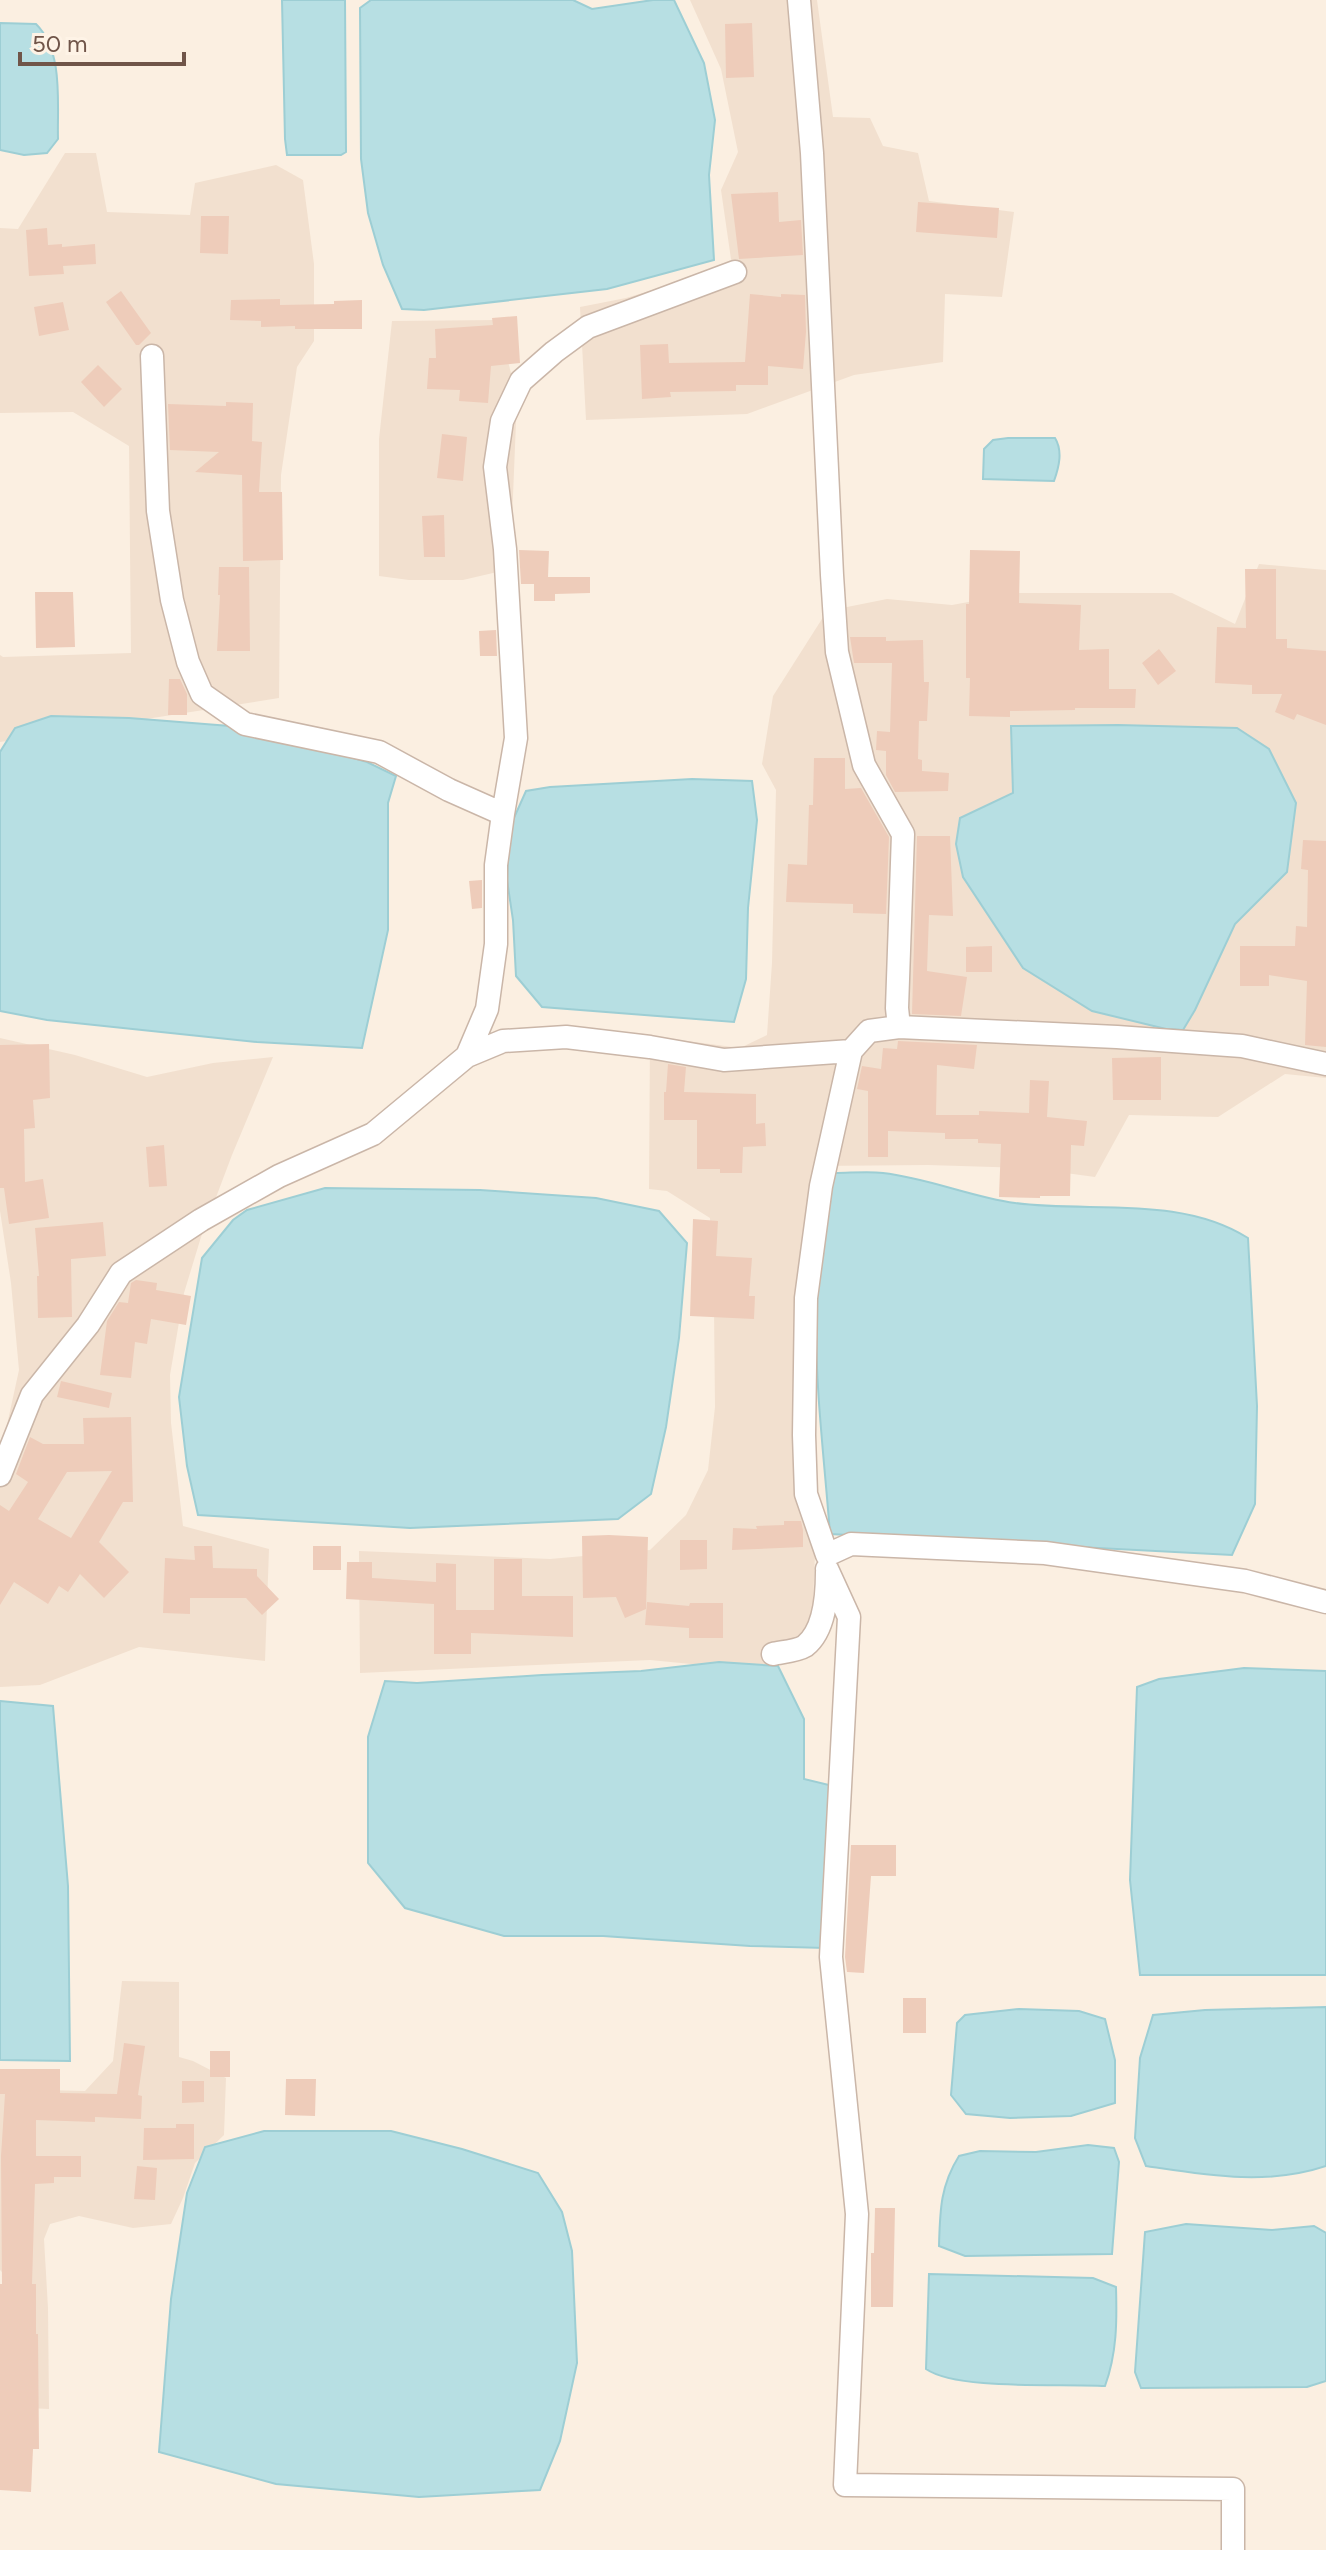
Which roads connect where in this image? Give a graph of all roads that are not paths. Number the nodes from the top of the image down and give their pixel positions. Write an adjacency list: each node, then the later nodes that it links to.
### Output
1 (799, 0): 5 (street)
2 (735, 272): 4 (street)
3 (152, 356): 4 (street)
4 (503, 814): 7 (street)
5 (899, 1027): 6 (street); 8 (street)
6 (851, 1051): 7 (street); 10 (street)
7 (467, 1056): 9 (street)
8 (1326, 1064)
9 (0, 1475)
10 (827, 1562): 11 (street); 12 (street); 13 (street)
11 (1326, 1602)
12 (773, 1654)
13 (1233, 2550)

